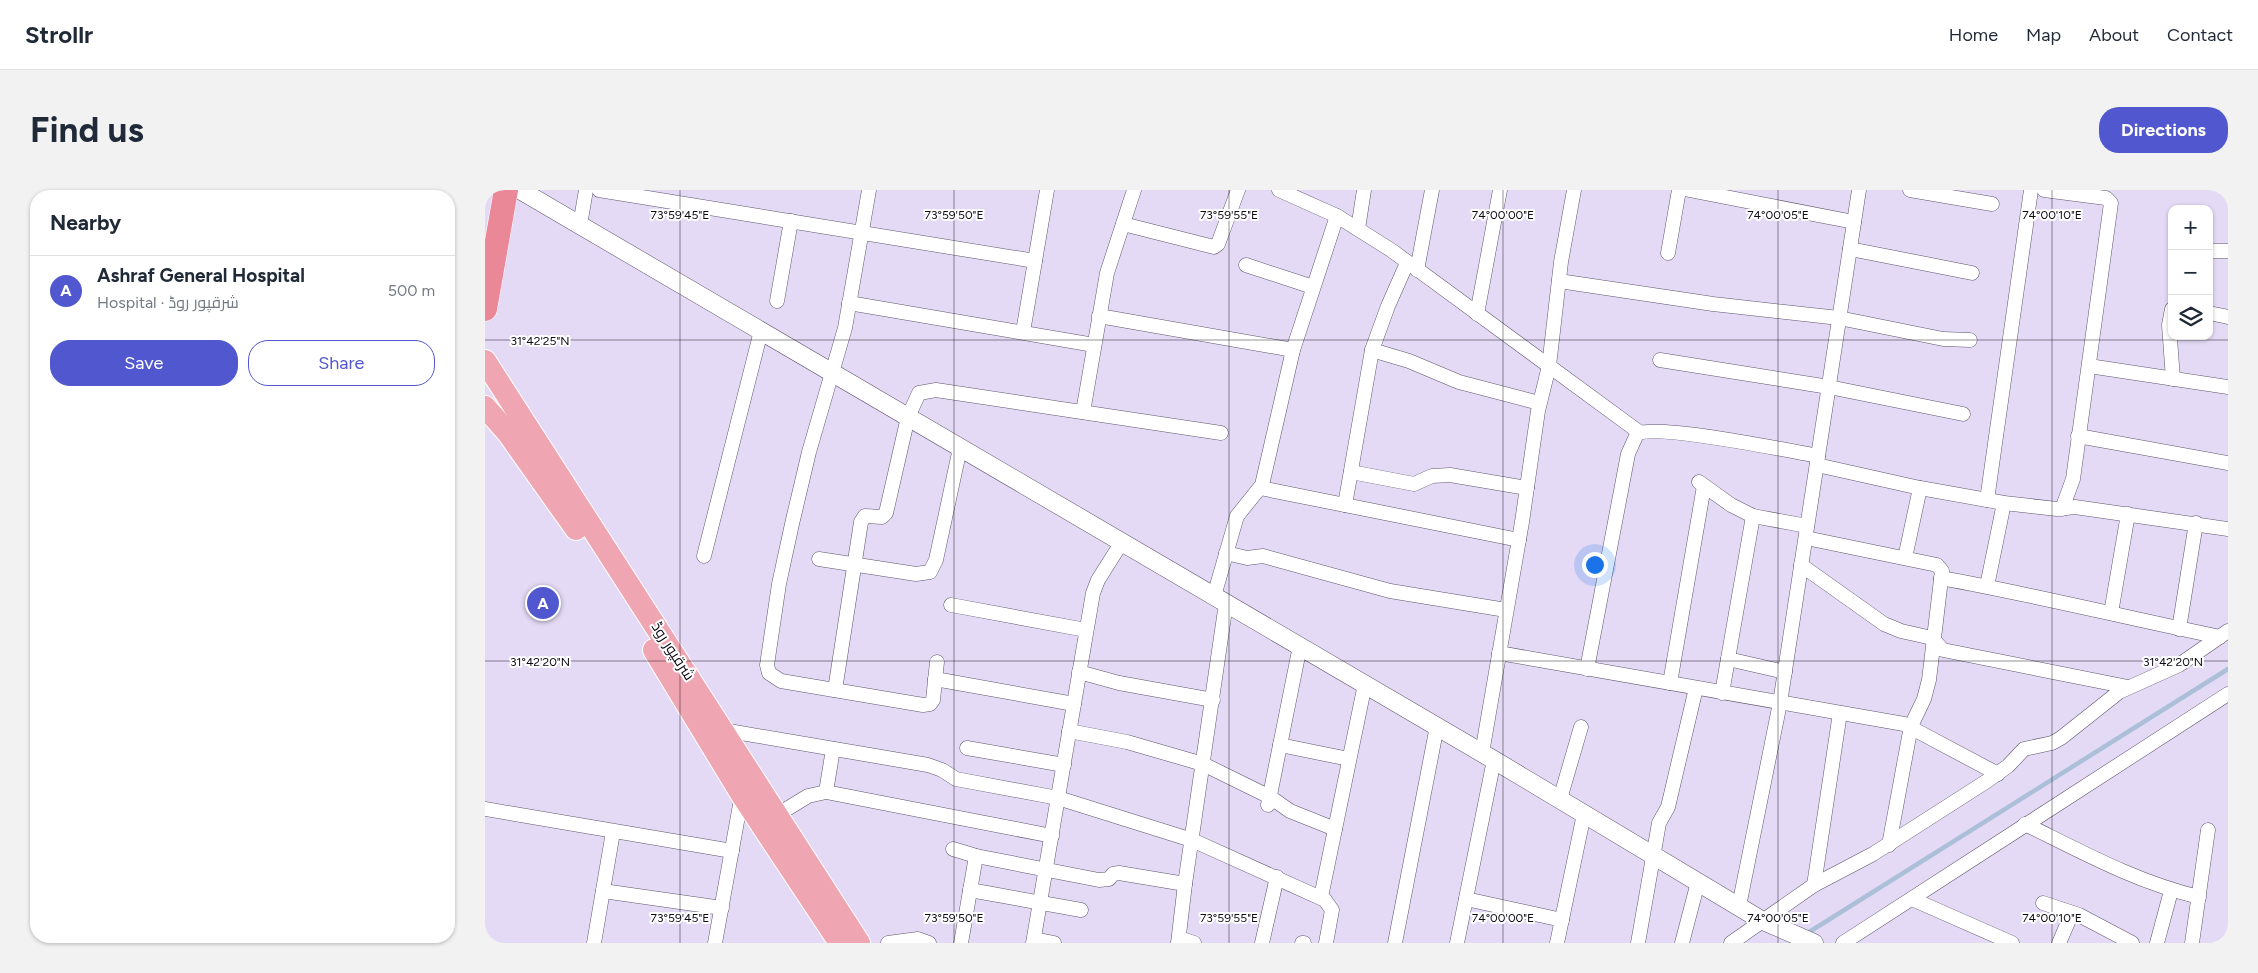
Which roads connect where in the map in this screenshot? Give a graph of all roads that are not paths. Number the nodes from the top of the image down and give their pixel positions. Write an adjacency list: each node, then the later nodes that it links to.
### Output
1 (506, 190): 42 (highway)
2 (520, 190): 27 (street)
3 (586, 190): 27 (street)
4 (599, 190): 24 (street)
5 (869, 190): 29 (street)
6 (1047, 190): 34 (street)
7 (1134, 190): 26 (street)
8 (1238, 190): 26 (street)
9 (1279, 190): 21 (street)
10 (1365, 190): 28 (street)
11 (1432, 190): 36 (street)
12 (1500, 190): 43 (street)
13 (1574, 190): 38 (street)
14 (1679, 190): 33 (street)
15 (1689, 190): 25 (street)
16 (1859, 190): 25 (street)
17 (1910, 190): 22 (street)
18 (2031, 190): 78 (street)
19 (2044, 190): 20 (street)
20 (2093, 193): 58 (street)
21 (1296, 194): 23 (street)
22 (1992, 204)
23 (1337, 216): 28 (street); 39 (street)
24 (791, 222): 29 (street); 40 (street)
25 (1854, 222): 30 (street)
26 (1123, 224): 45 (street)
27 (580, 225): 48 (street)
28 (1358, 229): 36 (street)
29 (862, 233): 34 (street); 41 (street)
30 (1850, 249): 37 (street); 47 (street)
31 (2213, 251): 32 (street)
32 (2228, 251)
33 (1667, 253)
34 (1035, 260): 49 (street)
35 (1246, 265): 39 (street)
36 (1412, 267): 43 (street); 54 (street)
37 (1972, 273)
38 (1559, 281): 47 (street); 57 (street)
39 (1313, 287): 53 (street)
40 (777, 301)
41 (849, 303): 49 (street); 59 (street)
42 (485, 309)
43 (1477, 314): 57 (street)
44 (2213, 314): 46 (street)
45 (1099, 316): 52 (street); 53 (street)
46 (2228, 317)
47 (1839, 318): 50 (street); 61 (street)
48 (761, 331): 59 (street); 90 (street)
49 (1023, 332): 52 (street)
50 (1970, 340)
51 (2169, 340): 60 (street)
52 (1094, 345): 65 (street)
53 (1293, 350): 75 (street)
54 (1372, 350): 63 (street); 74 (street)
55 (1660, 360): 61 (street)
56 (485, 361): 127 (main road, شرقپور روڈ)
57 (1549, 366): 63 (street); 68 (street)
58 (2089, 366): 60 (street); 70 (street)
59 (833, 373): 67 (street); 117 (street)
60 (2173, 379): 62 (street)
61 (1829, 387): 66 (street); 72 (street)
62 (2228, 387)
63 (1539, 403): 76 (street)
64 (485, 407): 139 (main road, شرقپور روڈ)
65 (1083, 412): 67 (street); 69 (street)
66 (1963, 414)
67 (908, 417): 71 (street); 93 (street)
68 (1639, 432): 72 (street); 109 (street)
69 (1221, 433)
70 (2079, 436): 73 (street); 81 (street)
71 (960, 448): 88 (street); 93 (street)
72 (1817, 460): 77 (street); 86 (street)
73 (2228, 463)
74 (1351, 472): 76 (street); 80 (street)
75 (1260, 488): 80 (street); 89 (street)
76 (1527, 488): 87 (street)
77 (1919, 488): 78 (street); 91 (street)
78 (1987, 500): 79 (street)
79 (2004, 503): 81 (street); 96 (street)
80 (1345, 505): 87 (street)
81 (2062, 509): 82 (street)
82 (2128, 514): 84 (street); 100 (street)
83 (1753, 516): 86 (street); 107 (street); 113 (street)
84 (2197, 523): 85 (street); 101 (street)
85 (2228, 529)
86 (1807, 532): 91 (street); 94 (street)
87 (1519, 540): 99 (street)
88 (1122, 542): 97 (street); 102 (street)
89 (1226, 553): 97 (street); 99 (street)
90 (704, 556)
91 (1905, 558): 95 (street)
92 (819, 559): 93 (street)
93 (853, 564): 117 (street)
94 (1801, 566): 104 (street); 111 (street)
95 (1941, 578): 96 (street); 104 (street)
96 (1987, 586): 100 (street)
97 (1220, 600): 105 (street); 120 (street)
98 (951, 605): 102 (street)
99 (1507, 610): 106 (street)
100 (2111, 613): 101 (street)
101 (2179, 629): 103 (street)
102 (1086, 630): 110 (street)
103 (2224, 634): 115 (street)
104 (1934, 640): 115 (street); 125 (street)
105 (1300, 646): 114 (street); 129 (street)
106 (1499, 653): 109 (street); 132 (street)
107 (1728, 659): 111 (street); 118 (street)
108 (937, 662): 112 (street)
109 (1587, 669): 113 (street)
110 (1079, 672): 120 (street); 122 (street)
111 (1785, 672): 121 (street)
112 (935, 680): 117 (street); 122 (street)
113 (1670, 683): 116 (street)
114 (1365, 684): 124 (street); 133 (street)
115 (2128, 687): 137 (street)
116 (1696, 688): 118 (street); 156 (street)
117 (835, 690)
118 (1722, 693): 121 (street)
119 (2228, 694): 146 (street)
120 (1213, 700): 134 (street)
121 (1780, 703): 123 (street); 171 (street)
122 (1074, 704): 128 (street)
123 (1840, 713): 125 (street); 161 (street)
124 (1437, 726): 132 (street); 190 (street)
125 (1911, 726): 137 (street); 152 (street)
126 (1581, 727): 141 (street)
127 (723, 730): 131 (street); 136 (main road, شرقپور روڈ)
128 (1069, 731): 134 (street); 135 (street)
129 (1280, 745): 133 (street); 142 (street)
130 (967, 748): 135 (street)
131 (833, 749): 138 (street); 140 (street)
132 (1488, 756): 141 (street); 167 (street)
133 (1349, 759): 147 (street)
134 (1203, 764): 142 (street); 151 (street)
135 (1063, 765): 140 (street)
136 (747, 768): 139 (street); 145 (main road, شرقپور روڈ)
137 (1998, 774): 152 (street)
138 (826, 792): 145 (street); 150 (street)
139 (742, 795): 154 (street); 181 (main road, شرقپور روڈ)
140 (1058, 798): 150 (street); 151 (street)
141 (1560, 799): 144 (street)
142 (1269, 801): 147 (street)
143 (485, 809): 149 (street)
144 (1584, 814): 156 (street); 175 (street)
145 (777, 815): 182 (main road, شرقپور روڈ)
146 (2025, 824): 163 (street); 168 (street)
147 (1335, 830): 165 (street)
148 (2208, 830): 166 (street)
149 (613, 832): 154 (street); 164 (street)
150 (1052, 836): 157 (street)
151 (1192, 840): 158 (street); 160 (street)
152 (1889, 844): 161 (street)
153 (953, 849): 155 (street)
154 (732, 851): 172 (street)
155 (976, 856): 157 (street); 162 (street)
156 (1655, 856): 159 (street); 193 (street)
157 (1046, 870): 160 (street); 169 (street)
158 (1277, 877): 165 (street); 188 (street)
159 (1698, 882): 171 (street); 194 (street)
160 (1185, 884): 177 (street)
161 (1814, 885): 176 (street)
162 (970, 890): 169 (street); 185 (street)
163 (2171, 890): 166 (street); 201 (street)
164 (603, 891): 172 (street); 179 (street)
165 (1321, 897): 189 (street)
166 (2199, 897): 202 (street)
167 (1466, 899): 175 (street); 191 (street)
168 (1912, 899): 197 (street); 198 (street)
169 (1040, 902): 173 (street); 178 (street)
170 (2043, 903): 174 (street)
171 (1739, 906): 176 (street)
172 (722, 908): 180 (street)
173 (1081, 910)
174 (2072, 913): 199 (street); 200 (street)
175 (1562, 920): 192 (street)
176 (1766, 921): 195 (street); 196 (street)
177 (1178, 940): 187 (street)
178 (1033, 941): 186 (street)
179 (594, 943)
180 (715, 943)
181 (840, 943)
182 (859, 943)
183 (888, 943): 184 (street)
184 (929, 943)
185 (961, 943)
186 (1054, 943)
187 (1194, 943)
188 (1262, 943)
189 (1326, 943)
190 (1395, 943)
191 (1457, 943)
192 (1557, 943)
193 (1639, 943)
194 (1682, 943)
195 (1731, 943)
196 (1814, 943)
197 (1843, 943)
198 (2012, 943)
199 (2059, 943)
200 (2132, 943)
201 (2157, 943)
202 (2192, 943)

